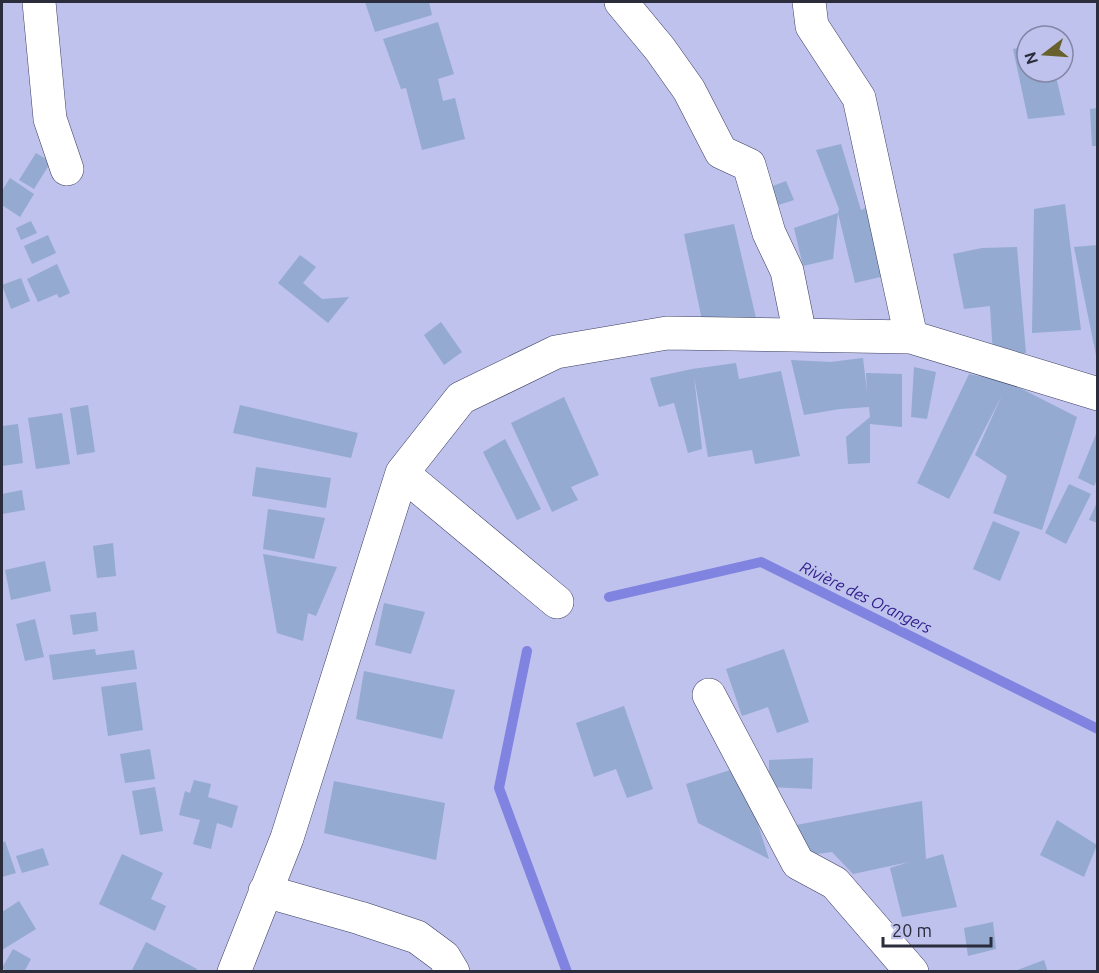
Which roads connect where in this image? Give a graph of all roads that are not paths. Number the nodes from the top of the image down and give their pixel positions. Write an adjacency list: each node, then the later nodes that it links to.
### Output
1 (39, 2): 4 (street)
2 (621, 2): 5 (street)
3 (809, 2): 6 (street)
4 (67, 169)
5 (800, 335): 6 (street); 8 (street)
6 (911, 337): 7 (street)
7 (1098, 394)
8 (402, 473): 9 (street); 11 (street)
9 (557, 602)
10 (709, 695): 14 (street)
11 (265, 891): 12 (street); 13 (street)
12 (234, 972)
13 (453, 972)
14 (912, 972)

